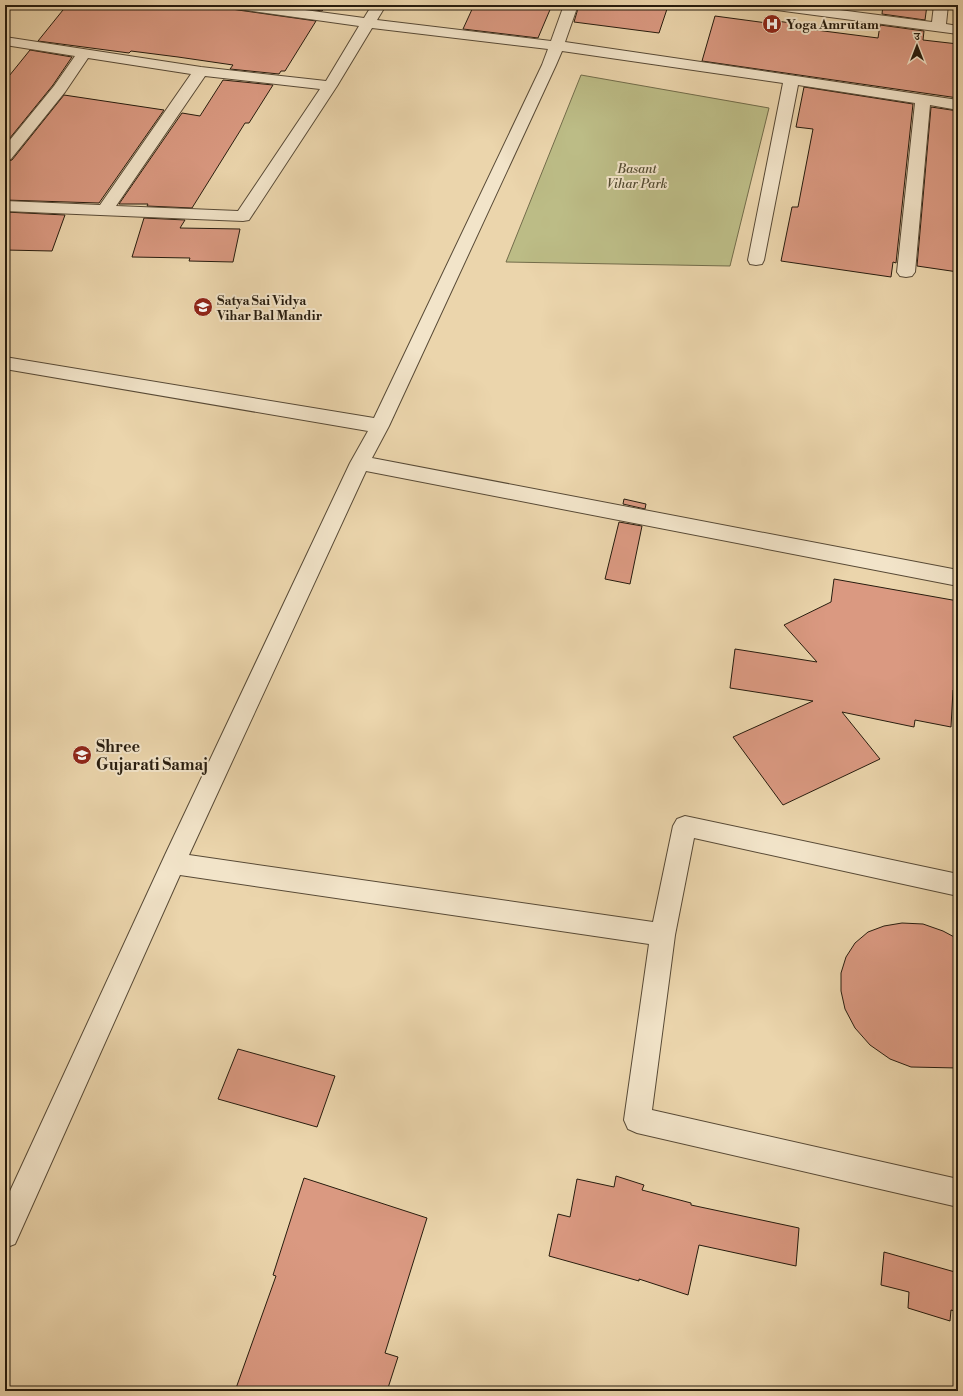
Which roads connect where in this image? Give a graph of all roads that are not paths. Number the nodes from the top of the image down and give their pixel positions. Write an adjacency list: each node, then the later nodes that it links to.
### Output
1 (238, 5): 6 (street)
2 (379, 5): 6 (street)
3 (570, 5): 10 (street)
4 (769, 5): 7 (street)
5 (941, 5): 7 (street)
6 (366, 23): 10 (street); 14 (street)
7 (938, 27): 8 (street)
8 (958, 30)
9 (5, 41): 11 (street)
10 (555, 47): 13 (street); 23 (street)
11 (84, 53): 12 (street); 17 (street)
12 (201, 71): 14 (street); 19 (street)
13 (791, 81): 15 (street); 20 (street)
14 (330, 86): 19 (street)
15 (923, 99): 16 (street); 21 (street)
16 (958, 105)
17 (5, 156)
18 (5, 206): 19 (street)
19 (105, 210)
20 (756, 260)
21 (906, 272)
22 (5, 363): 23 (street)
23 (380, 426): 24 (street)
24 (360, 463): 25 (street); 26 (street)
25 (958, 578)
26 (173, 863): 28 (street); 30 (street)
27 (958, 885): 28 (street)
28 (663, 935): 29 (street)
29 (958, 1193)
30 (5, 1234)

